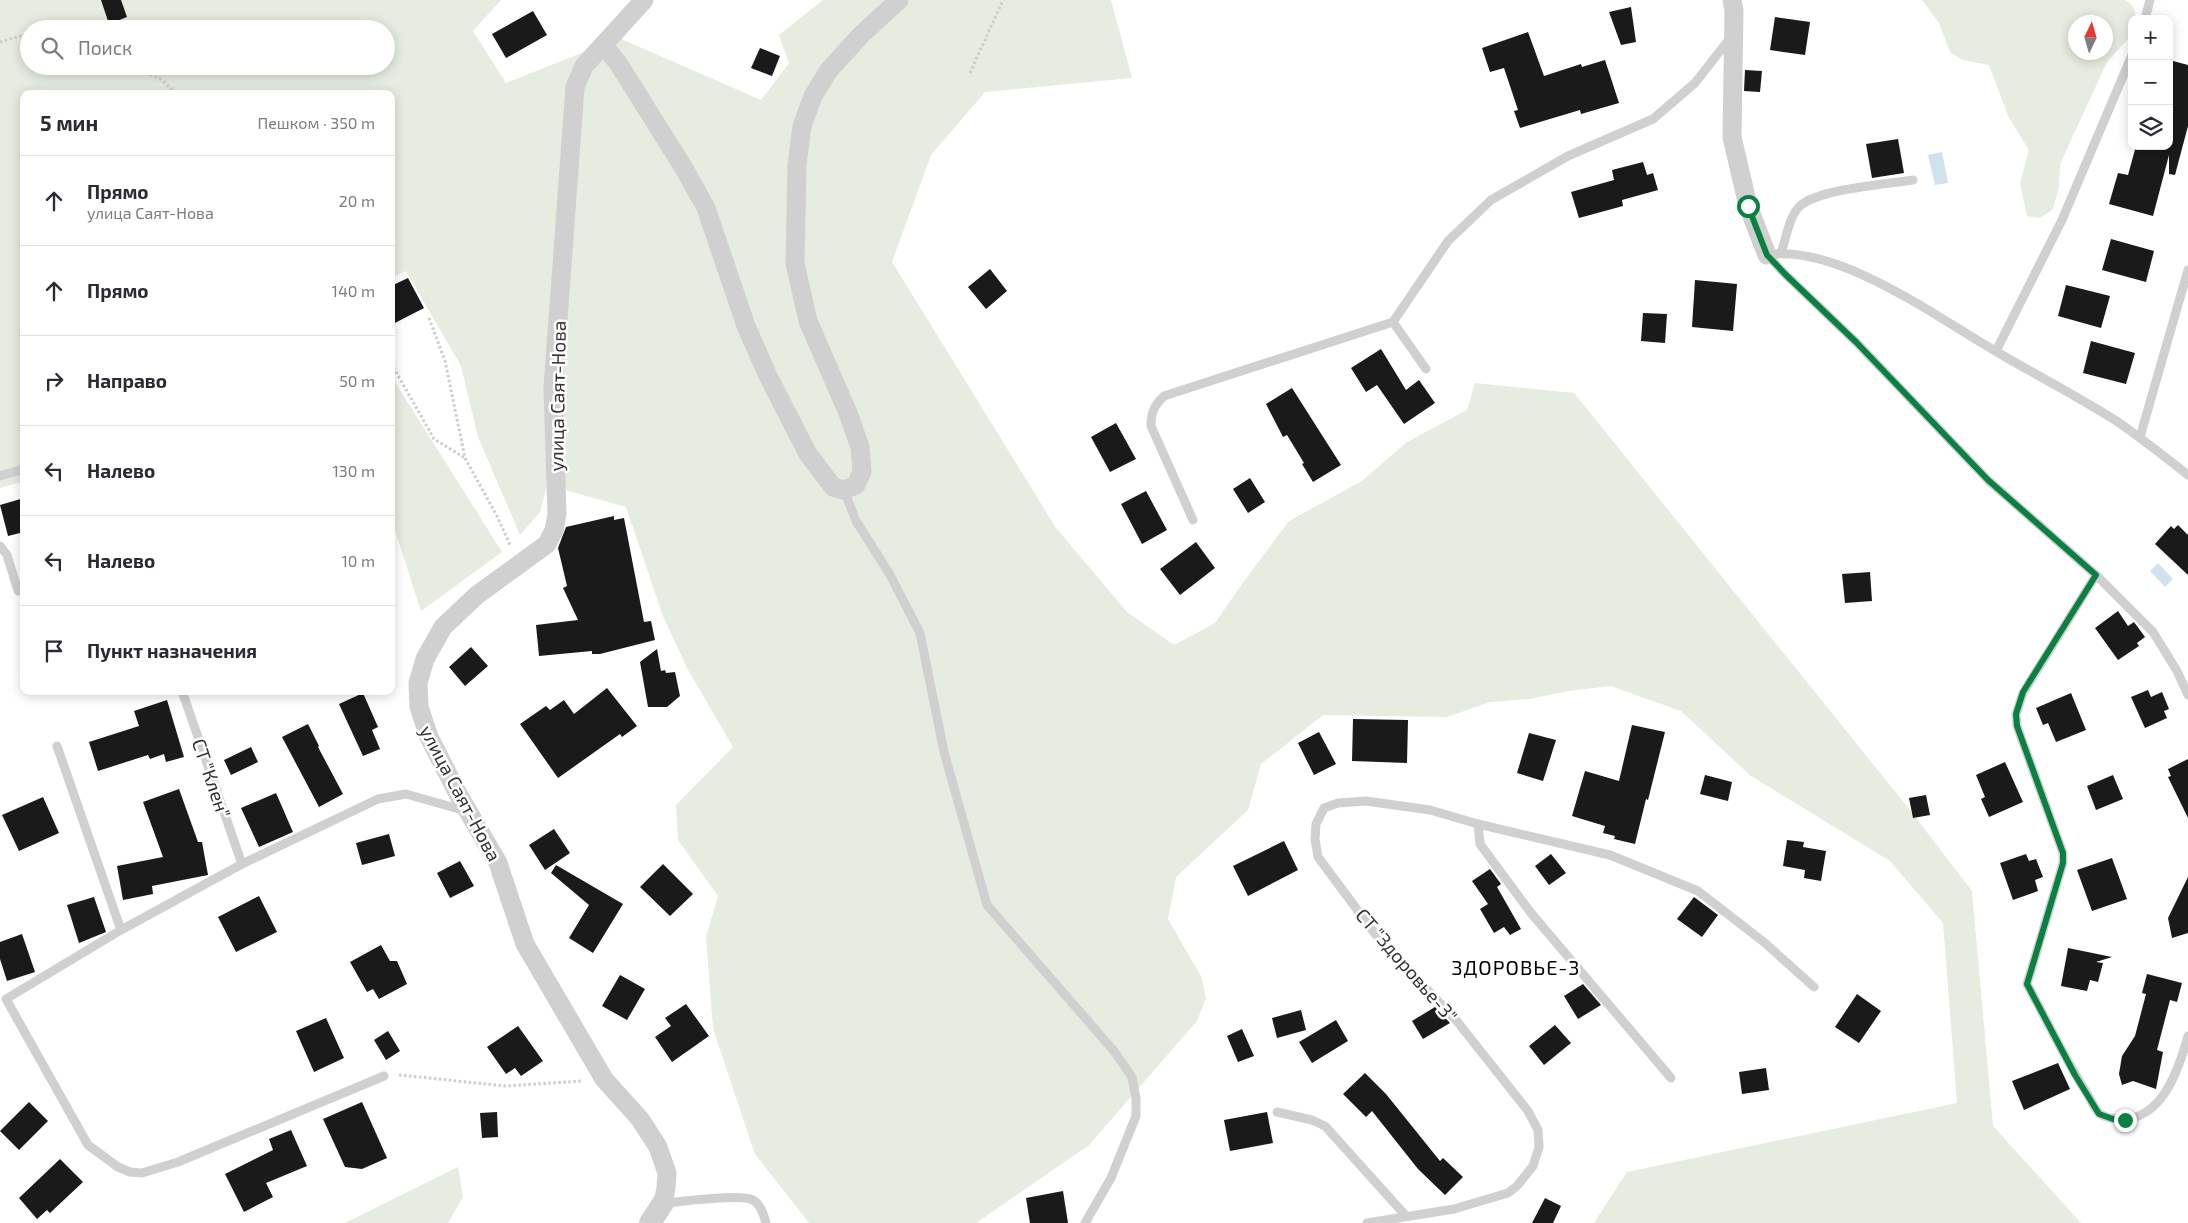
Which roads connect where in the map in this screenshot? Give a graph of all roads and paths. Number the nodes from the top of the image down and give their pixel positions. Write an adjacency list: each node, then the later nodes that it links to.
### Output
1 (644, 0): 10 (street, улица Саят-Нова)
2 (899, 0): 28 (street)
3 (1003, 0): 12 (path)
4 (1732, 0): 7 (street)
5 (2150, 0): 6 (lane)
6 (2146, 15)
7 (1734, 32): 16 (street); 19 (lane)
8 (20, 36): 9 (path)
9 (0, 42)
10 (603, 45): 28 (street); 31 (street, улица Саят-Нова)
11 (2130, 60): 20 (lane)
12 (970, 73)
13 (151, 75): 14 (path)
14 (172, 90)
15 (1913, 180): 16 (lane)
16 (1774, 254): 20 (lane); 32 (lane)
17 (2188, 270): 23 (lane)
18 (429, 318): 24 (path)
19 (1393, 322): 21 (lane); 29 (lane)
20 (1996, 352): 23 (lane)
21 (1426, 369)
22 (395, 370): 24 (path)
23 (2140, 437): 26 (lane)
24 (465, 458): 31 (path)
25 (20, 470): 27 (lane)
26 (2188, 475)
27 (0, 476)
28 (844, 490): 52 (lane)
29 (1194, 520)
30 (0, 546): 33 (lane)
31 (518, 564): 37 (street, улица Саят-Нова)
32 (2096, 575): 35 (lane); 43 (lane)
33 (18, 591)
34 (183, 695): 39 (lane, СТ "Клен")
35 (2188, 695)
36 (57, 746): 40 (lane)
37 (468, 812): 39 (lane); 46 (street, улица Саят-Нова)
38 (1478, 824): 41 (lane, СТ "Здоровье-3"); 45 (lane); 49 (lane, СТ "Здоровье-3")
39 (242, 864): 40 (lane)
40 (121, 930): 42 (lane)
41 (1814, 987)
42 (3, 1001): 44 (lane)
43 (2188, 1036)
44 (384, 1076): 46 (path)
45 (1671, 1078)
46 (604, 1079): 48 (street, улица Саят-Нова)
47 (1276, 1112): 49 (lane)
48 (663, 1203): 50 (street); 51 (lane)
49 (1406, 1216): 53 (lane, СТ "Здоровье-3")
50 (650, 1223)
51 (766, 1223)
52 (1085, 1223)
53 (1367, 1223)

